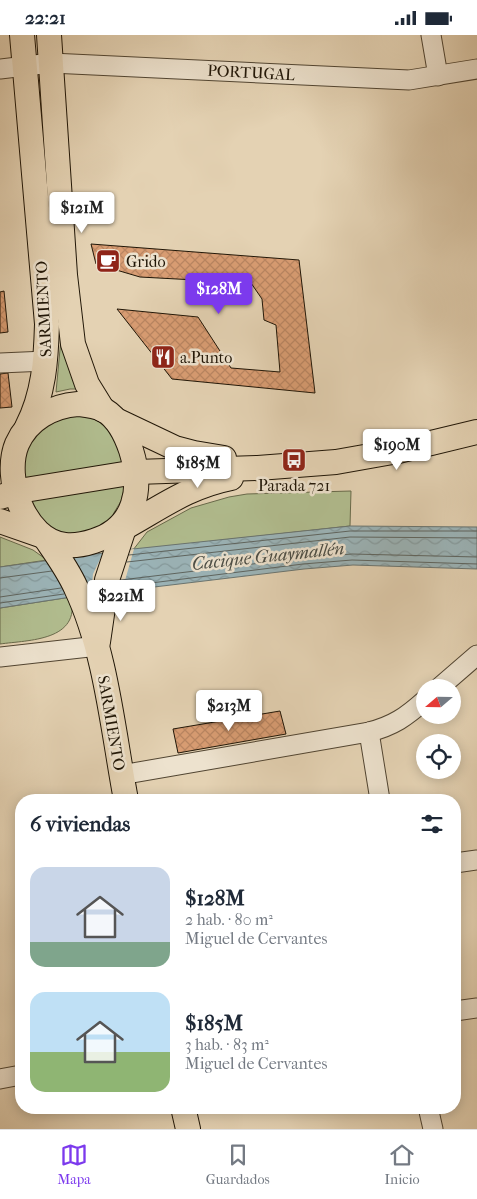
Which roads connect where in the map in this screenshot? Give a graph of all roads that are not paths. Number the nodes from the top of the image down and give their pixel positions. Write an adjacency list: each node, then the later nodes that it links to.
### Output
1 (22, 35): 5 (main road, SARMIENTO)
2 (49, 35): 4 (main road, SARMIENTO)
3 (431, 35): 8 (street)
4 (51, 63): 5 (street, PORTUGAL); 8 (street, PORTUGAL); 11 (main road, SARMIENTO)
5 (25, 65): 6 (street, PORTUGAL); 9 (main road, SARMIENTO)
6 (0, 69)
7 (477, 69): 8 (street, PORTUGAL)
8 (438, 77)
9 (46, 361): 10 (street); 13 (main road, SARMIENTO)
10 (0, 363)
11 (110, 415): 13 (main road); 15 (main road); 16 (main road, SARMIENTO)
12 (477, 432): 15 (main road)
13 (21, 437): 14 (main road); 17 (main road)
14 (0, 462)
15 (258, 468): 16 (main road); 19 (main road)
16 (136, 472): 17 (main road); 19 (main road, SARMIENTO)
17 (8, 495): 20 (main road)
18 (0, 521): 20 (main road)
19 (122, 532): 20 (main road); 21 (main road, SARMIENTO)
20 (43, 537): 21 (main road, SARMIENTO)
21 (98, 646): 23 (street); 27 (main road, SARMIENTO)
22 (477, 655): 24 (street)
23 (0, 657)
24 (449, 679)
25 (416, 709): 26 (street)
26 (369, 732): 27 (street); 29 (street)
27 (121, 775): 28 (main road, SARMIENTO)
28 (125, 794)
29 (379, 794)
30 (477, 861): 31 (street)
31 (461, 862)
32 (477, 1008): 33 (street)
33 (461, 1010)
34 (15, 1076): 35 (street)
35 (0, 1079)
36 (185, 1114): 38 (main road)
37 (430, 1114): 39 (street)
38 (188, 1129)
39 (433, 1129)

